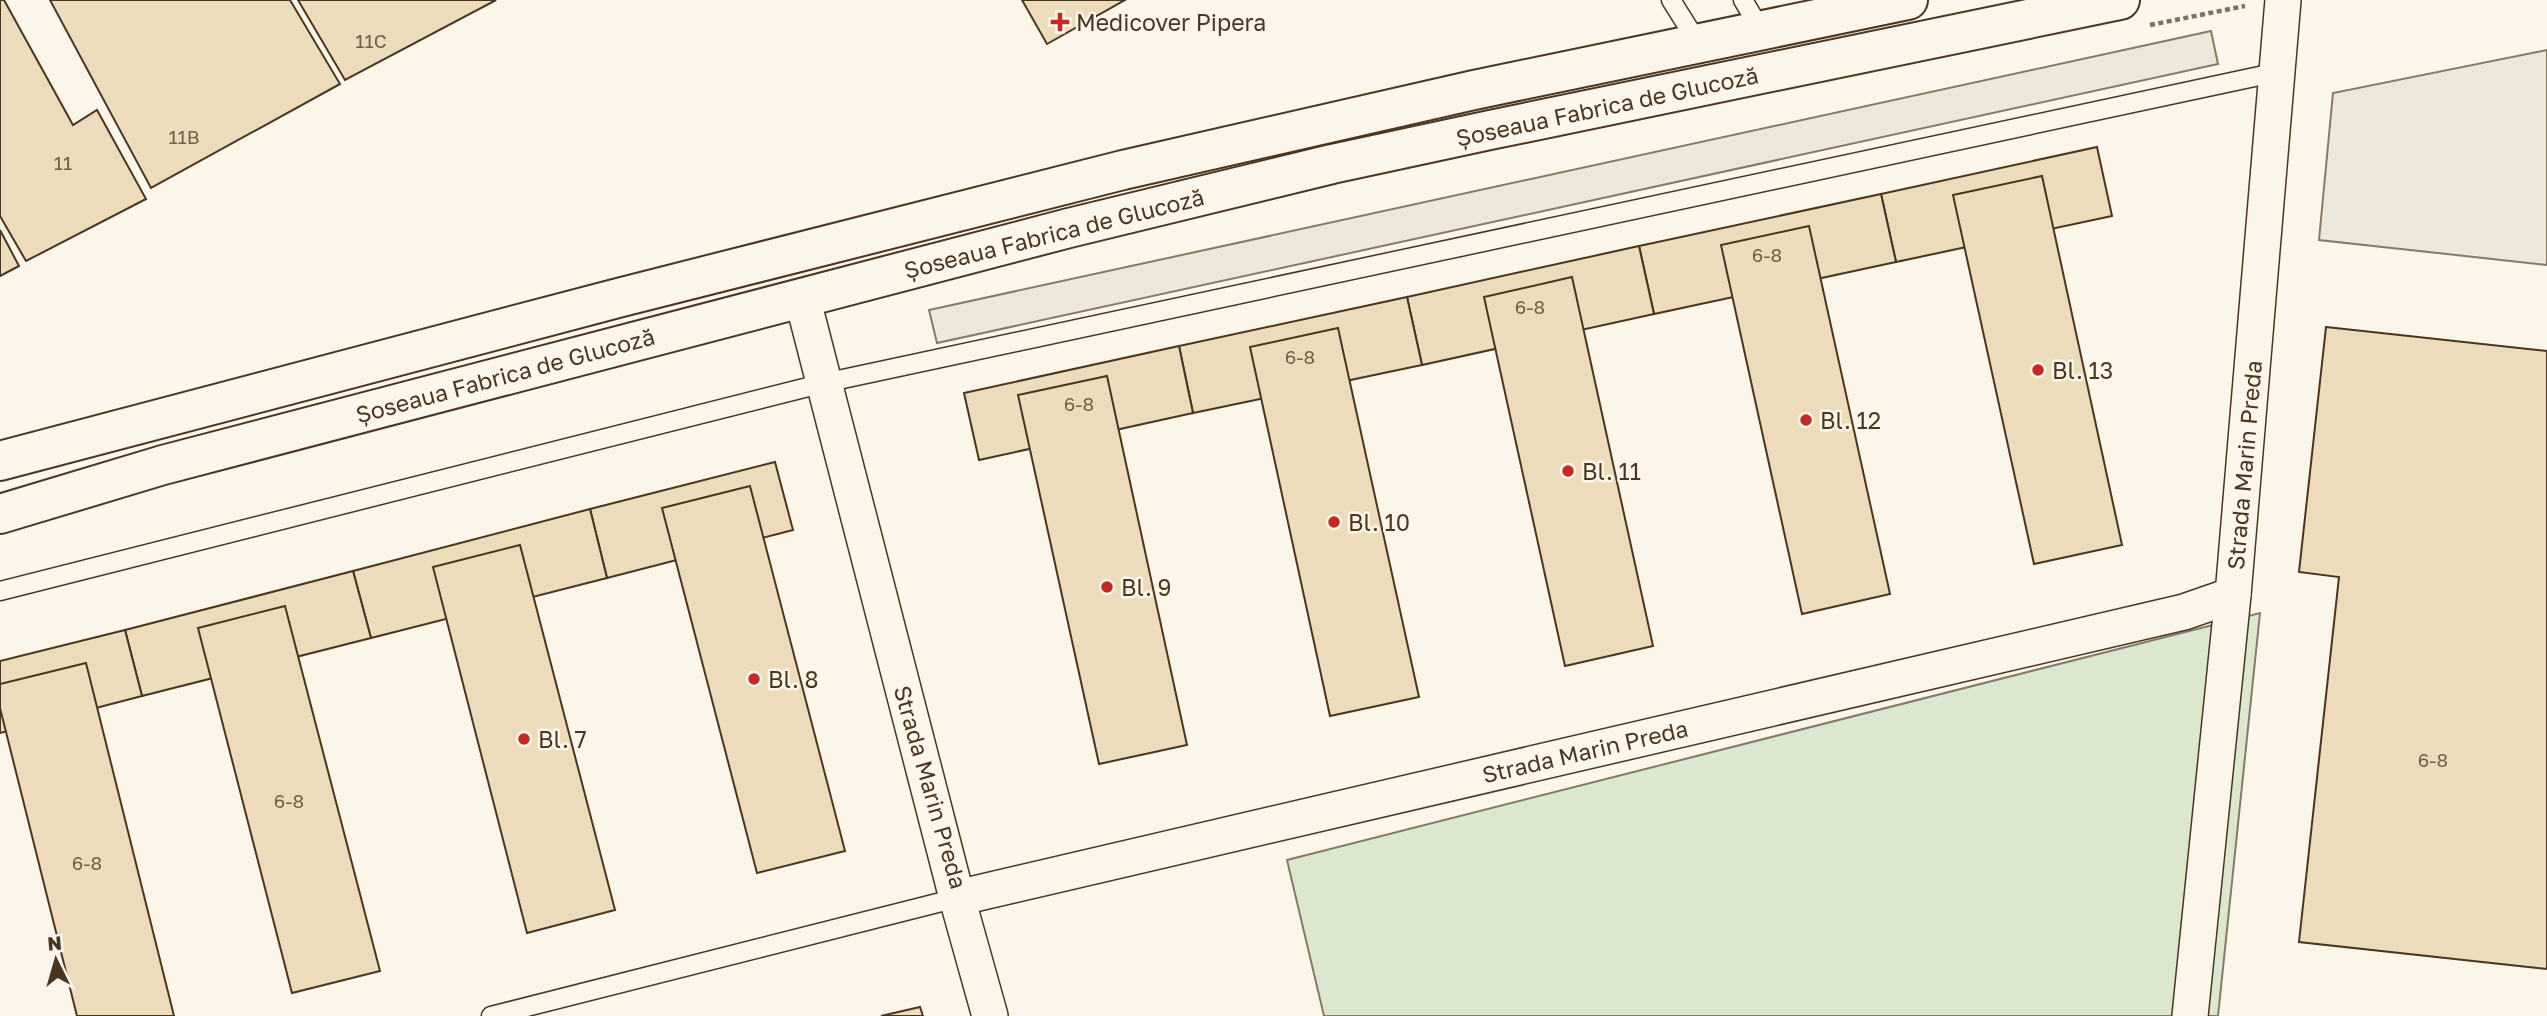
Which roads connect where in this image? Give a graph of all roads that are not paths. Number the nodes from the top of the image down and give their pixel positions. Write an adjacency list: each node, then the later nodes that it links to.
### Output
1 (1671, 0): 6 (lane)
2 (1908, 0): 5 (main road, Șoseaua Fabrica de Glucoză)
3 (2269, 2): 7 (street, Strada Marin Preda)
4 (2129, 14): 8 (main road, Șoseaua Fabrica de Glucoză)
5 (1752, 15): 6 (main road, Șoseaua Fabrica de Glucoză)
6 (1698, 43): 10 (main road, Șoseaua Fabrica de Glucoză)
7 (2278, 72): 9 (lane); 13 (street, Strada Marin Preda)
8 (802, 298): 9 (street, Strada Marin Preda); 11 (main road, Șoseaua Fabrica de Glucoză)
9 (824, 383): 12 (lane); 14 (street, Strada Marin Preda)
10 (0, 461)
11 (0, 514)
12 (0, 591)
13 (2233, 595): 14 (street, Strada Marin Preda); 17 (street)
14 (957, 898): 15 (lane); 16 (street)
15 (491, 1016)
16 (990, 1016)
17 (2190, 1016)

